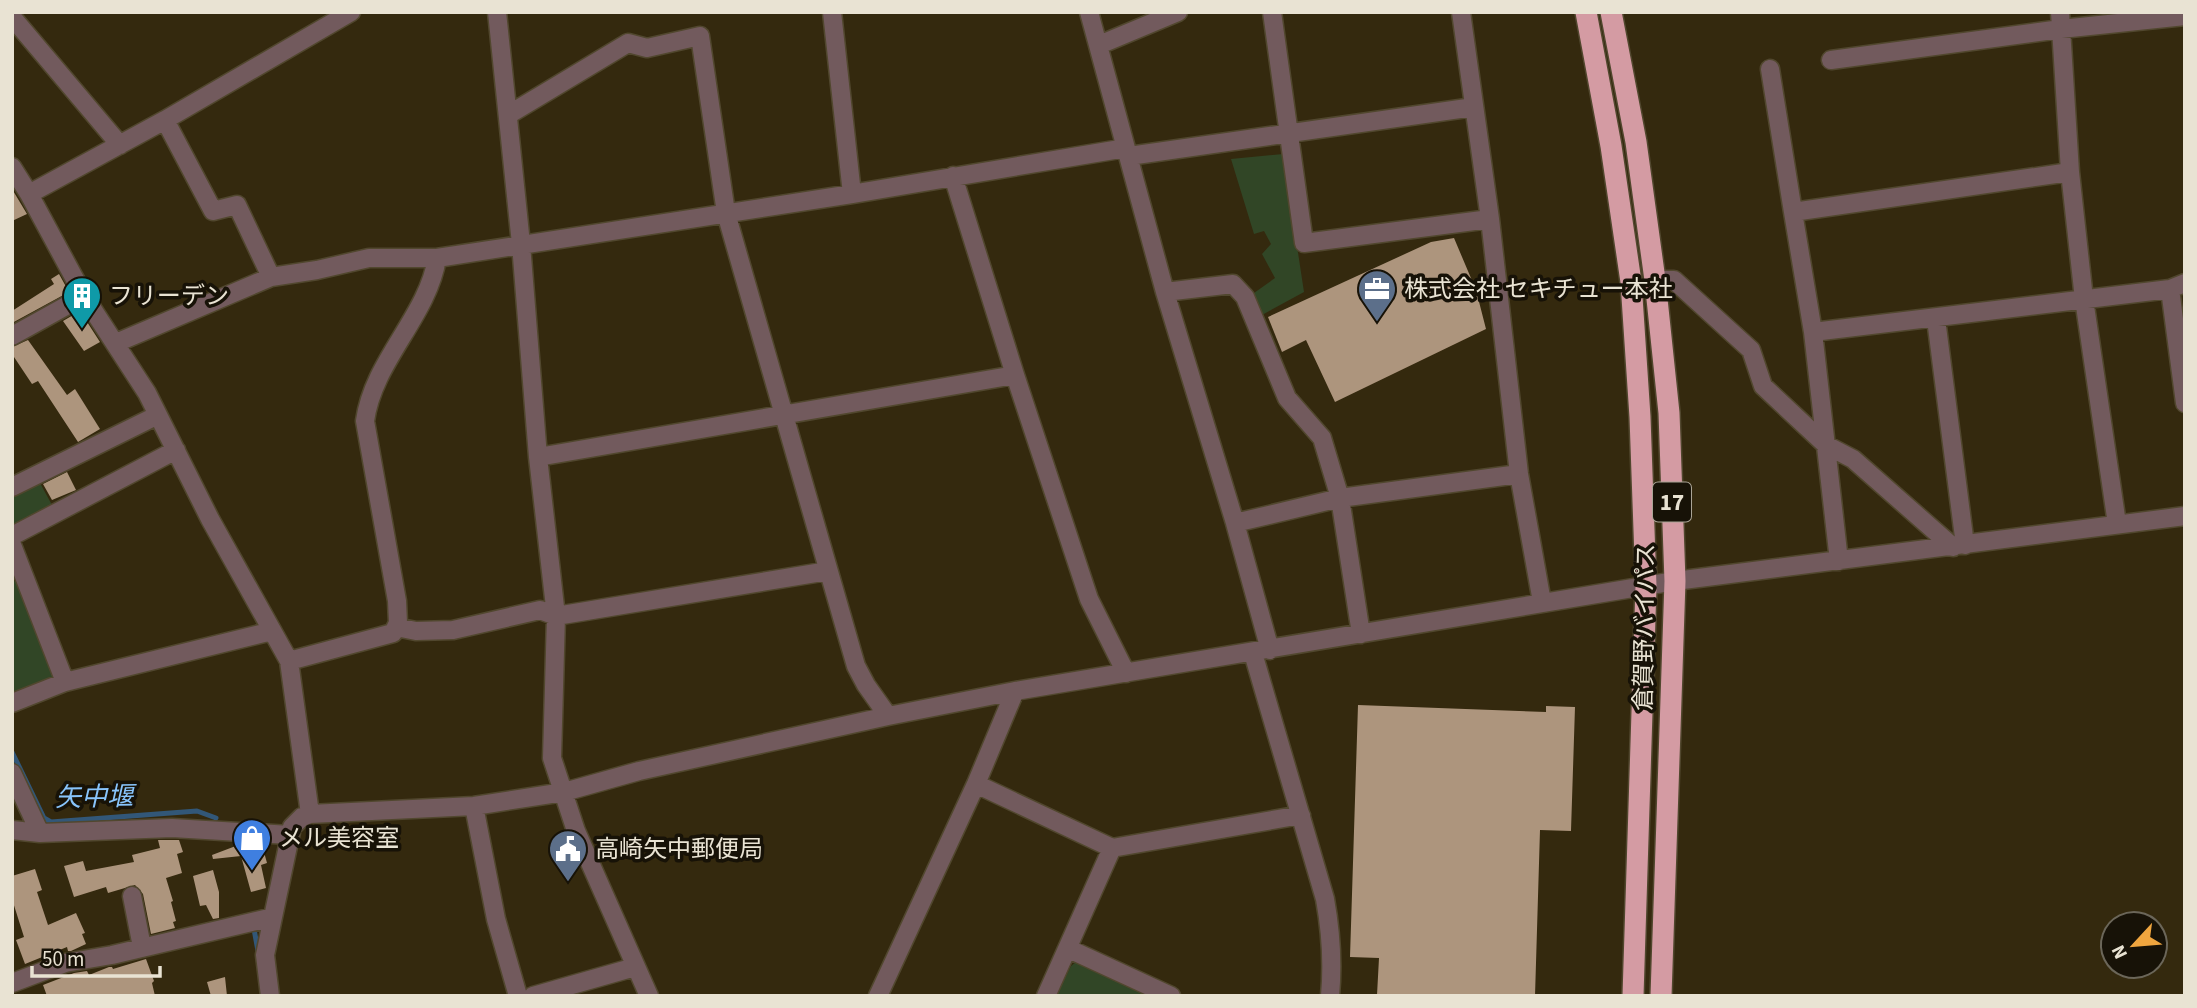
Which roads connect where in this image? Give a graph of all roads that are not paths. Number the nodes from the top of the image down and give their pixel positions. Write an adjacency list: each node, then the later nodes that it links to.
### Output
1 (351, 12): 18 (street)
2 (832, 12): 26 (street)
3 (1089, 12): 13 (street)
4 (1178, 12): 13 (street)
5 (1272, 12): 19 (street)
6 (1461, 12): 16 (street)
7 (1586, 12): 61 (highway, 倉賀野バイパス / 17)
8 (1611, 12): 33 (highway, 倉賀野バイパス / 17)
9 (499, 14): 17 (street)
10 (2185, 16): 12 (street)
11 (12, 17): 20 (street)
12 (2061, 20): 14 (street); 23 (street)
13 (1099, 45): 21 (street)
14 (1831, 60)
15 (1770, 69): 27 (street)
16 (1474, 107): 19 (street); 29 (street)
17 (508, 115): 28 (street); 30 (street)
18 (165, 120): 20 (street); 32 (street)
19 (1288, 134): 21 (street); 29 (street)
20 (120, 145): 25 (street)
21 (1127, 152): 24 (street); 35 (street)
22 (12, 167): 25 (street)
23 (2070, 172): 27 (street); 37 (street)
24 (953, 176): 26 (street); 42 (street)
25 (29, 194): 36 (street)
26 (852, 194): 28 (street)
27 (1793, 212): 39 (street)
28 (726, 213): 30 (street); 44 (street)
29 (1490, 219): 49 (street)
30 (520, 244): 31 (street); 48 (street)
31 (437, 258): 32 (street); 64 (street)
32 (271, 277): 41 (street)
33 (1655, 280): 46 (street); 60 (highway, 倉賀野バイパス / 17)
34 (2177, 286): 37 (street); 43 (street)
35 (1165, 292): 51 (street); 53 (street)
36 (84, 296): 40 (street); 41 (street)
37 (2084, 299): 38 (street); 54 (street)
38 (1936, 319): 39 (street); 57 (street)
39 (1813, 332): 46 (street)
40 (12, 336)
41 (116, 343): 45 (street)
42 (1015, 375): 44 (street); 69 (street)
43 (2185, 403)
44 (783, 413): 48 (street); 59 (street)
45 (159, 415): 47 (street); 50 (street)
46 (1826, 445): 57 (street); 58 (street)
47 (176, 450): 55 (street); 65 (street)
48 (538, 457): 63 (street)
49 (1519, 474): 51 (street); 62 (street)
50 (12, 487)
51 (1340, 498): 53 (street); 66 (street)
52 (2185, 516): 54 (street)
53 (1235, 523): 67 (street)
54 (2117, 524): 57 (street)
55 (12, 536)
56 (12, 545): 70 (street)
57 (1959, 546): 58 (street)
58 (1839, 561): 60 (street)
59 (828, 571): 63 (street); 73 (street)
60 (1675, 581): 61 (street); 99 (highway, 倉賀野バイパス / 17)
61 (1646, 586): 62 (street); 98 (highway, 倉賀野バイパス / 17)
62 (1542, 602): 66 (street)
63 (556, 616): 64 (street); 76 (street)
64 (396, 627): 68 (street)
65 (272, 631): 68 (street); 70 (street)
66 (1361, 634): 67 (street)
67 (1261, 652): 69 (street); 79 (street)
68 (289, 662): 78 (street)
69 (1126, 673): 71 (street)
70 (65, 682): 72 (street)
71 (1015, 691): 73 (street); 75 (street)
72 (12, 703)
73 (888, 716): 76 (street)
74 (12, 773): 81 (street)
75 (976, 784): 83 (street); 94 (street)
76 (564, 792): 77 (street); 88 (street)
77 (474, 806): 78 (street); 91 (street)
78 (310, 814): 82 (street)
79 (1301, 815): 83 (street); 97 (street)
80 (12, 830): 81 (street)
81 (40, 833): 82 (street)
82 (290, 835): 85 (street)
83 (1112, 848): 87 (street)
84 (132, 896): 86 (street)
85 (273, 917): 86 (street); 90 (street)
86 (142, 947): 89 (street)
87 (1069, 949): 95 (street); 96 (street)
88 (635, 967): 92 (street); 93 (street)
89 (12, 983)
90 (270, 996)
91 (518, 996)
92 (533, 996)
93 (649, 996)
94 (878, 996)
95 (1046, 996)
96 (1171, 996)
97 (1330, 996)
98 (1633, 996)
99 (1661, 996)

